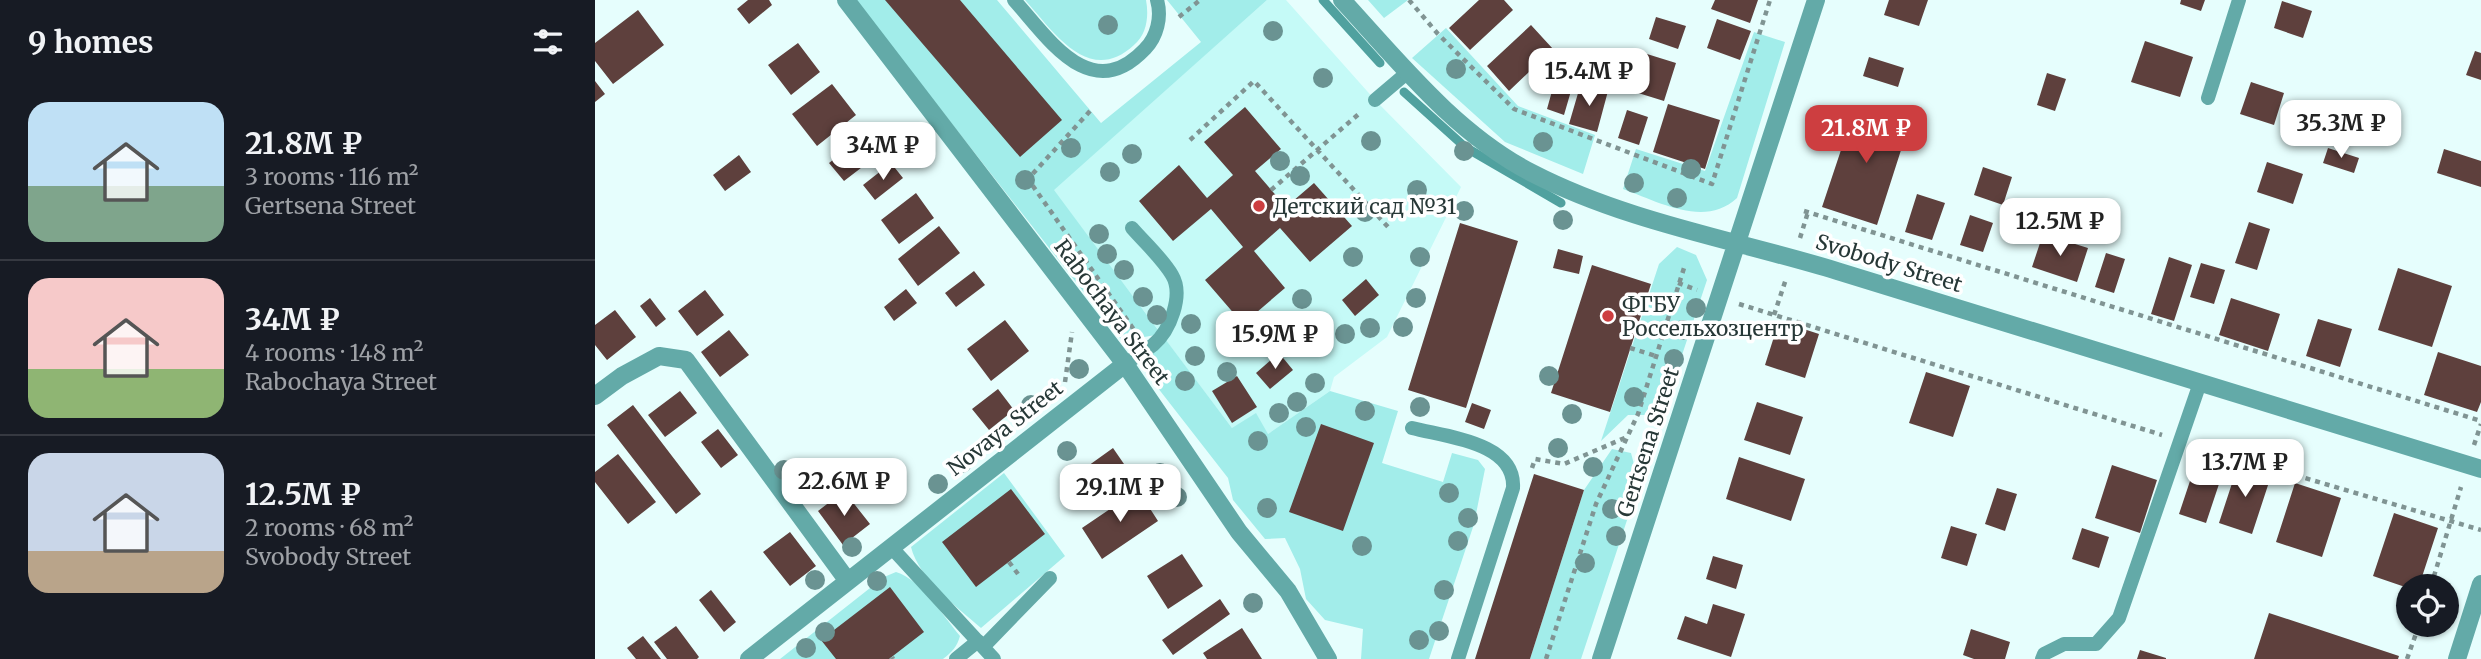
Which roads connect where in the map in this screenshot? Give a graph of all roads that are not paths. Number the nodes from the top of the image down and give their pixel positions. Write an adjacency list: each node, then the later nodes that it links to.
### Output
1 (846, 0): 12 (street, Rabochaya Street)
2 (1014, 0): 3 (lane)
3 (1157, 0)
4 (1342, 0): 7 (street, Svobody Street)
5 (1816, 0): 11 (street, Gertsena Street)
6 (2239, 0): 8 (lane)
7 (1408, 72): 9 (lane); 11 (street, Svobody Street)
8 (2208, 98)
9 (1375, 100)
10 (1132, 228): 12 (lane)
11 (1738, 244): 13 (street, Svobody Street); 27 (street, Gertsena Street)
12 (1125, 364): 17 (street, Novaya Street); 25 (street, Rabochaya Street)
13 (2200, 383): 16 (street, Svobody Street); 28 (lane)
14 (595, 396): 19 (street)
15 (1412, 428): 26 (lane)
16 (2475, 467)
17 (891, 547): 19 (street, Novaya Street); 21 (lane)
18 (1051, 578): 21 (lane)
19 (847, 580): 22 (street, Novaya Street)
20 (2481, 584): 29 (street)
21 (981, 644): 23 (lane); 24 (lane)
22 (749, 659)
23 (956, 659)
24 (994, 659)
25 (1328, 659)
26 (1458, 659)
27 (1601, 659)
28 (2042, 659)
29 (2457, 659)

